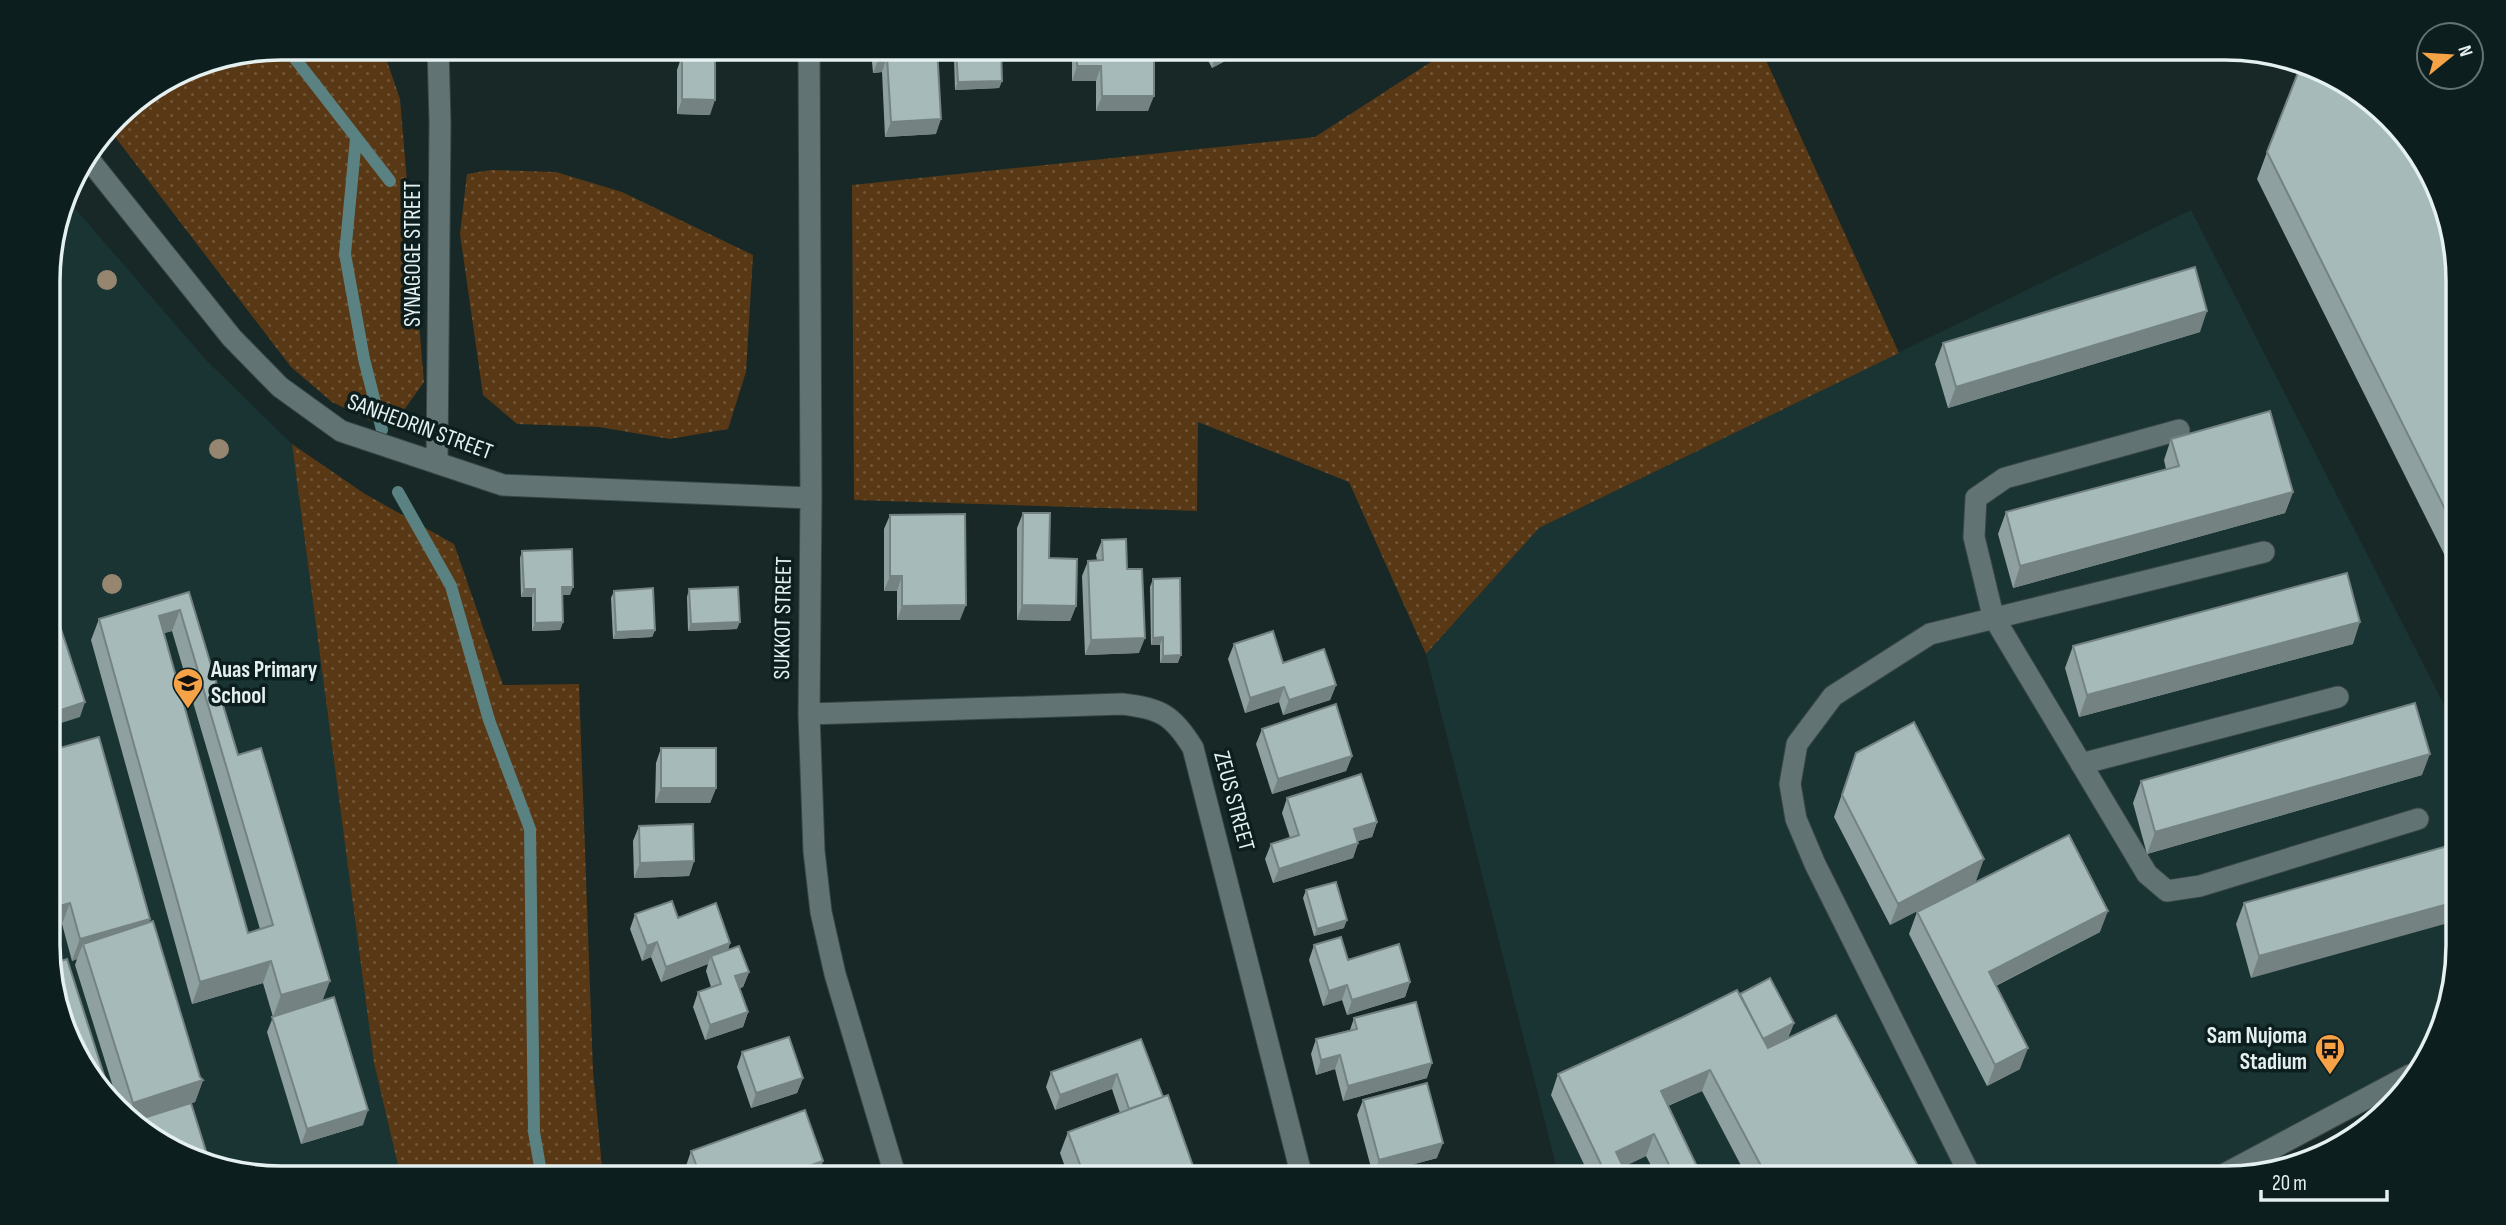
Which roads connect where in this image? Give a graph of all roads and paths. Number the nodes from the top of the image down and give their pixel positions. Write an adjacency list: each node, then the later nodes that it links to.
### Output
1 (438, 60): 5 (street, SYNAGOGE STREET)
2 (809, 60): 6 (street, SUKKOT STREET)
3 (92, 165): 5 (street, SANHEDRIN STREET)
4 (2179, 430): 8 (street)
5 (437, 462): 6 (street, SANHEDRIN STREET)
6 (811, 498): 10 (street, SUKKOT STREET)
7 (2264, 552): 8 (street)
8 (1993, 616): 11 (street); 15 (street)
9 (2338, 697): 11 (street)
10 (809, 714): 14 (street, ZEUS STREET); 17 (street, SUKKOT STREET)
11 (2081, 764): 12 (street)
12 (2418, 820)
13 (2399, 1081): 16 (street)
14 (1299, 1165)
15 (1965, 1165)
16 (2242, 1165)
17 (892, 1166)

